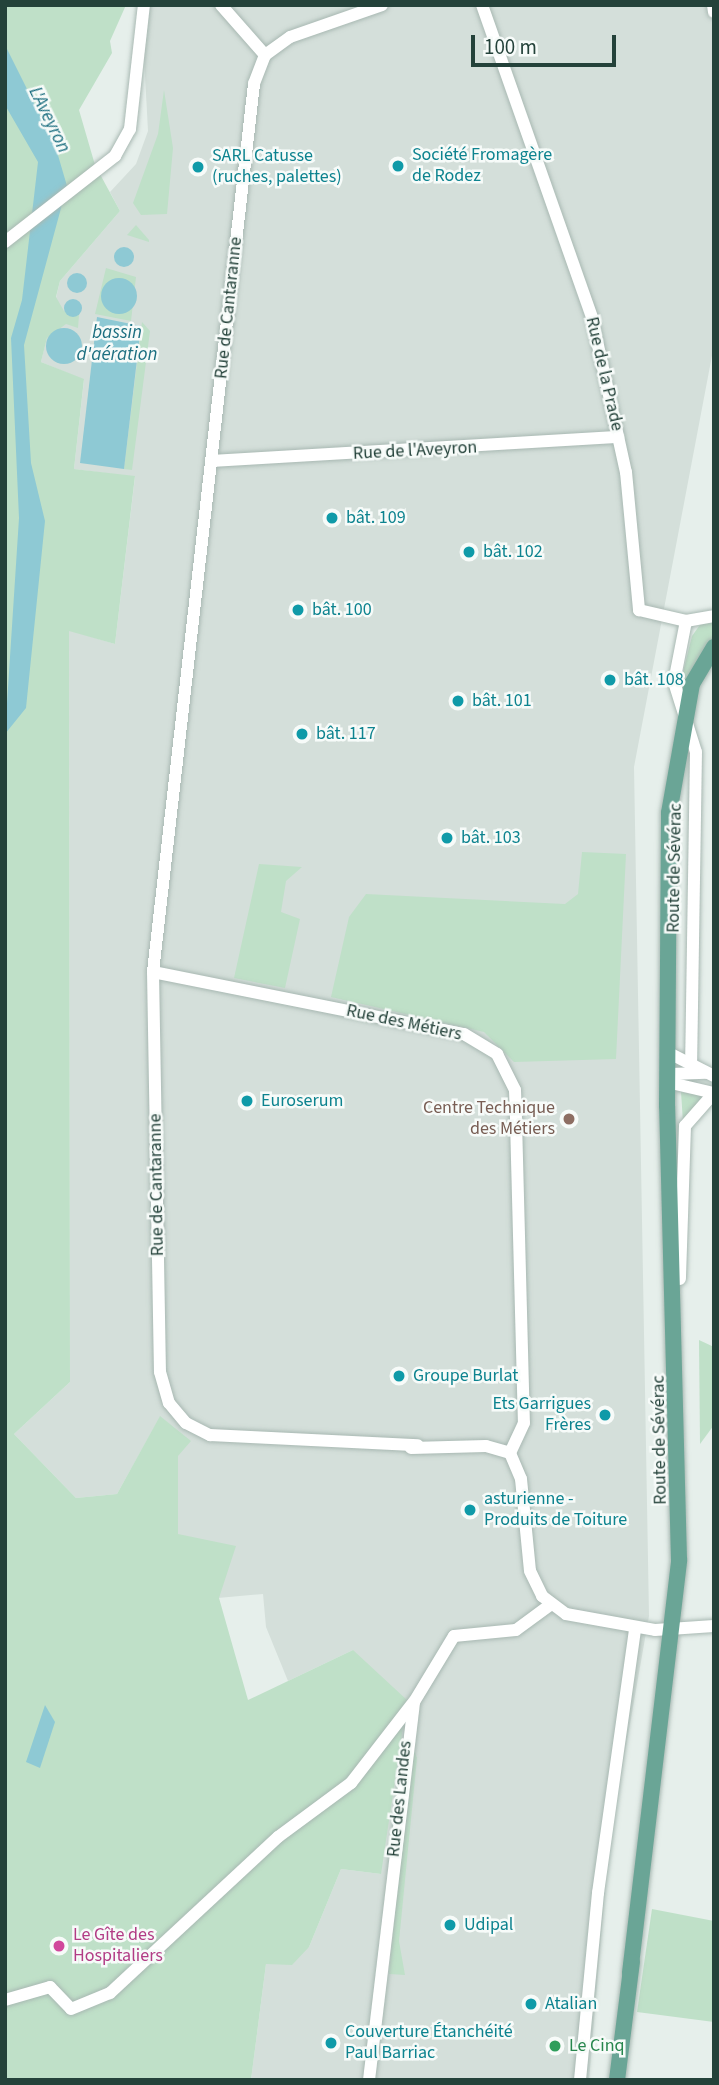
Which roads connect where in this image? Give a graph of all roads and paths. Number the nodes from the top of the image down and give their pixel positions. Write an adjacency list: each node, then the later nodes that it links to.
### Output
1 (144, 5): 8 (street)
2 (221, 5): 7 (street)
3 (382, 5): 7 (street)
4 (482, 5): 9 (street, Rue de la Prade)
5 (713, 5): 6 (street)
6 (714, 12)
7 (265, 55): 10 (street, Rue de Cantaranne)
8 (5, 242)
9 (618, 436): 10 (street, Rue de l'Aveyron); 12 (street, Rue de la Prade)
10 (213, 461): 15 (street, Rue de Cantaranne)
11 (714, 616): 12 (street)
12 (686, 621): 17 (street)
13 (714, 648): 16 (main road, Route de Sévérac)
14 (714, 662): 16 (main road, Route de Sévérac)
15 (185, 691): 18 (street, Rue de Cantaranne); 18 (street, Rue de Cantaranne)
16 (691, 698): 17 (main road, Route de Sévérac)
17 (685, 719): 20 (main road, Route de Sévérac); 21 (street, Route de Sévérac)
18 (174, 781): 19 (street, Rue de Cantaranne)
19 (153, 972): 28 (street, Rue des Métiers); 28 (street, Rue de Cantaranne)
20 (671, 1054): 21 (street); 23 (main road, Route de Sévérac)
21 (691, 1061): 22 (street)
22 (710, 1074): 23 (street)
23 (671, 1083): 24 (street); 27 (main road, Route de Sévérac); 31 (main road, Route de Sévérac)
24 (714, 1093): 25 (street)
25 (697, 1114): 26 (street); 27 (street)
26 (714, 1114)
27 (680, 1279): 31 (main road, Route de Sévérac)
28 (509, 1453): 29 (street)
29 (551, 1605): 32 (street); 33 (street, Rue des Landes)
30 (714, 1626): 31 (street)
31 (677, 1628): 32 (street); 34 (main road, Route de Sévérac)
32 (635, 1629): 38 (street)
33 (414, 1702): 36 (street); 37 (street, Rue des Landes)
34 (657, 1783): 35 (main road, Route de Sévérac); 39 (main road, Route de Sévérac)
35 (644, 1879)
36 (5, 2000)
37 (369, 2080)
38 (580, 2080)
39 (617, 2080)

